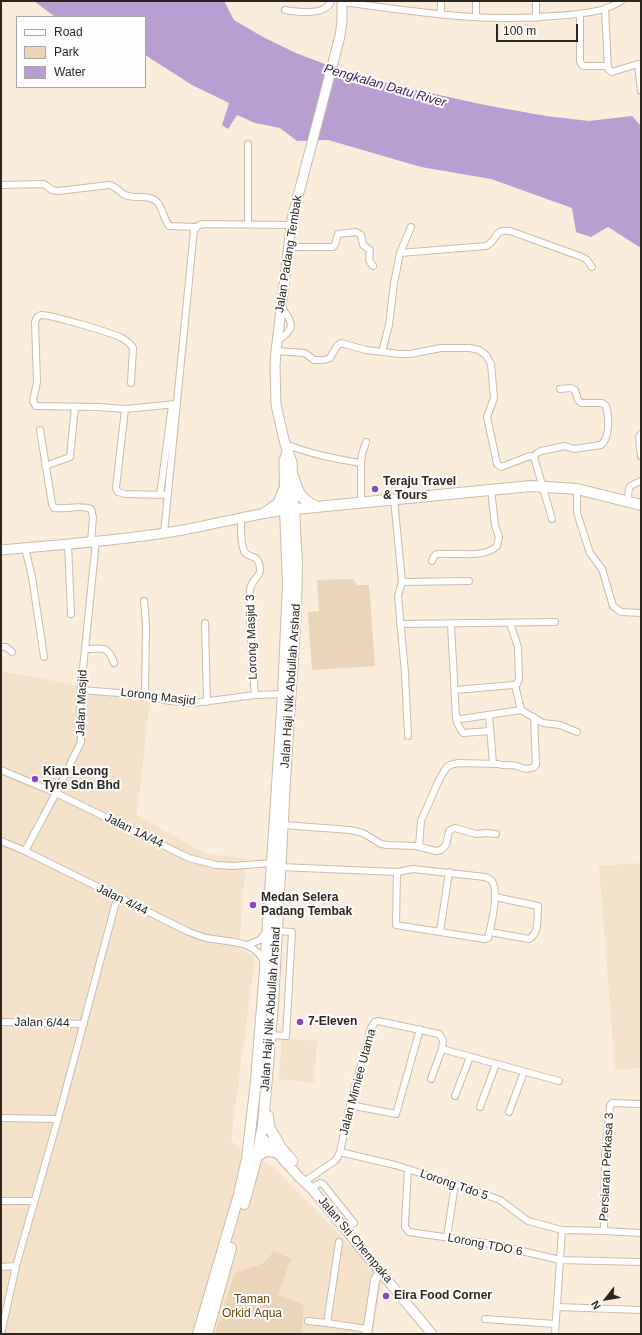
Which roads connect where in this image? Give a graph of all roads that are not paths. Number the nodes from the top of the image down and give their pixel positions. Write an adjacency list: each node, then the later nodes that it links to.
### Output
1 (331, 1): 8 (street)
2 (342, 1): 9 (street); 18 (main road, Jalan Padang Tembak)
3 (441, 1): 9 (street)
4 (476, 1): 11 (street)
5 (536, 1): 12 (street)
6 (621, 1): 7 (street)
7 (605, 9): 10 (street); 13 (street)
8 (285, 10)
9 (441, 14): 11 (street)
10 (580, 14): 12 (street); 13 (street)
11 (476, 17): 12 (street)
12 (536, 18)
13 (607, 66): 14 (street)
14 (641, 91)
15 (248, 144): 17 (street)
16 (1, 185): 19 (street)
17 (248, 224): 18 (street); 19 (street)
18 (291, 225): 21 (main road, Jalan Padang Tembak)
19 (196, 227): 29 (street)
20 (411, 227): 22 (street)
21 (289, 247): 23 (street); 25 (main road, Jalan Padang Tembak)
22 (400, 253): 24 (street); 26 (street)
23 (373, 266)
24 (592, 267)
25 (276, 351): 26 (street); 35 (main road, Jalan Padang Tembak)
26 (382, 352): 37 (street)
27 (131, 383): 30 (street)
28 (560, 389): 37 (street)
29 (174, 404): 31 (street); 45 (street); 46 (street)
30 (75, 407): 31 (street); 39 (street)
31 (124, 409): 45 (street)
32 (40, 430): 39 (street)
33 (641, 434): 36 (street)
34 (366, 442): 38 (street)
35 (286, 447): 38 (street); 40 (main road, Jalan Padang Tembak)
36 (641, 456)
37 (534, 457): 42 (street)
38 (361, 463): 48 (street)
39 (45, 466): 57 (street, Jalan Masjid)
40 (289, 477): 51 (main road); 52 (main road, Jalan Padang Tembak); 53 (main road)
41 (641, 482): 49 (street)
42 (543, 487): 43 (main road); 44 (main road); 55 (street)
43 (491, 489): 47 (main road); 61 (street)
44 (577, 489): 49 (main road); 65 (street)
45 (160, 495): 46 (street)
46 (168, 495): 56 (street)
47 (394, 499): 48 (main road); 63 (street)
48 (361, 502): 51 (main road)
49 (628, 502): 50 (main road)
50 (641, 505)
51 (318, 508): 52 (main road)
52 (290, 510): 53 (main road); 80 (main road, Jalan Haji Nik Abdullah Arshad); 94 (main road, Jalan Haji Nik Abdullah Arshad)
53 (262, 513): 54 (main road)
54 (240, 518): 56 (main road); 82 (street, Lorong Masjid 3)
55 (552, 519)
56 (164, 533): 57 (main road)
57 (94, 541): 58 (main road); 73 (street, Jalan Masjid)
58 (68, 544): 59 (main road); 66 (street)
59 (24, 548): 60 (main road); 75 (street)
60 (1, 550)
61 (432, 561)
62 (469, 581): 63 (street)
63 (402, 582): 70 (street)
64 (144, 601): 81 (street)
65 (641, 613)
66 (71, 614)
67 (555, 622): 69 (street)
68 (205, 623): 83 (street)
69 (510, 623): 71 (street); 77 (street)
70 (400, 624): 71 (street); 90 (street)
71 (451, 625): 79 (street)
72 (1, 647): 74 (street)
73 (85, 649): 76 (street); 78 (street, Jalan Masjid)
74 (12, 652)
75 (44, 657)
76 (114, 663)
77 (515, 685): 79 (street); 84 (street)
78 (81, 690): 81 (street, Lorong Masjid); 93 (street, Jalan Masjid)
79 (455, 690): 86 (street)
80 (283, 694): 82 (street, Lorong Masjid); 99 (main road, Jalan Haji Nik Abdullah Arshad)
81 (145, 695): 83 (street, Lorong Masjid)
82 (255, 695): 83 (street, Lorong Masjid)
83 (206, 702)
84 (521, 710): 85 (street); 87 (street)
85 (489, 715): 86 (street); 88 (street)
86 (456, 717): 88 (street)
87 (534, 717): 89 (street); 91 (street)
88 (490, 731): 91 (street)
89 (577, 732)
90 (408, 736)
91 (493, 764): 97 (street)
92 (1, 770): 93 (street, Jalan 1A/44)
93 (56, 793): 98 (street, Jalan Masjid); 99 (street, Jalan 1A/44)
94 (283, 825): 97 (street); 99 (main road, Jalan Haji Nik Abdullah Arshad)
95 (496, 834): 97 (street)
96 (1, 841): 98 (street, Jalan 4/44)
97 (419, 847)
98 (25, 851): 103 (street, Jalan 4/44)
99 (276, 865): 100 (street, Jalan 1A/44); 104 (main road, Jalan Haji Nik Abdullah Arshad)
100 (397, 872): 101 (street, Jalan 1A/44); 105 (street)
101 (449, 872): 102 (street, Jalan 1A/44); 105 (street)
102 (495, 896): 106 (street); 106 (street)
103 (117, 898): 107 (street, Jalan 4/44); 112 (street)
104 (272, 930): 107 (street); 108 (main road, Jalan Haji Nik Abdullah Arshad); 109 (main road, Jalan Haji Nik Abdullah Arshad); 110 (street)
105 (440, 932): 106 (street)
106 (490, 932)
107 (247, 945): 108 (street)
108 (265, 970): 120 (main road, Jalan Haji Nik Abdullah Arshad)
109 (274, 988): 110 (street); 114 (main road, Jalan Haji Nik Abdullah Arshad)
110 (288, 989): 114 (street)
111 (1, 1022): 112 (street, Jalan 6/44)
112 (84, 1024): 129 (street)
113 (420, 1029): 115 (street, Jalan Mimiee Utama); 125 (street, Jalan Mimiee Utama); 125 (street)
114 (270, 1035): 122 (main road, Jalan Haji Nik Abdullah Arshad)
115 (442, 1049): 116 (street); 119 (street)
116 (470, 1057): 117 (street); 123 (street)
117 (496, 1064): 118 (street); 126 (street)
118 (524, 1072): 121 (street); 127 (street)
119 (431, 1079)
120 (256, 1081): 130 (main road); 133 (main road, Jalan Haji Nik Abdullah Arshad)
121 (559, 1081)
122 (266, 1096): 130 (main road, Jalan Haji Nik Abdullah Arshad); 131 (main road)
123 (455, 1096)
124 (641, 1104): 140 (street, Persiaran Perkasa 3)
125 (350, 1105): 132 (street, Jalan Mimiee Utama)
126 (480, 1107)
127 (509, 1112)
128 (1, 1118): 129 (street)
129 (58, 1119): 138 (street)
130 (260, 1133): 131 (main road, Jalan Sri Chempaka); 133 (main road)
131 (278, 1148): 133 (main road); 135 (main road, Jalan Sri Chempaka)
132 (340, 1152): 134 (street, Lorong Tdo 5); 135 (street, Jalan Mimiee Utama)
133 (252, 1158): 157 (main road, Jalan Haji Nik Abdullah Arshad); 158 (main road, Jalan Haji Nik Abdullah Arshad)
134 (408, 1169): 136 (street, Lorong Tdo 5); 142 (street, Lorong TDO 6)
135 (307, 1183): 148 (main road, Jalan Sri Chempaka)
136 (456, 1184): 139 (street, Lorong Tdo 5); 142 (street)
137 (1, 1201): 138 (street)
138 (34, 1201): 146 (street)
139 (562, 1230): 140 (street, Persiaran Perkasa 3); 144 (street)
140 (604, 1231): 141 (street, Persiaran Perkasa 3)
141 (641, 1233)
142 (447, 1237): 144 (street, Lorong TDO 6)
143 (338, 1242): 153 (street)
144 (560, 1260): 145 (street, Lorong TDO 6); 149 (street)
145 (639, 1262)
146 (16, 1266): 147 (street); 156 (street)
147 (1, 1267)
148 (381, 1271): 155 (street); 159 (main road, Jalan Sri Chempaka)
149 (557, 1307): 150 (street); 154 (street)
150 (641, 1310)
151 (485, 1319): 154 (street)
152 (308, 1321): 153 (street)
153 (327, 1323): 155 (street)
154 (555, 1324): 160 (street)
155 (367, 1332)
156 (1, 1334)
157 (198, 1334)
158 (207, 1334)
159 (432, 1334)
160 (555, 1334)

